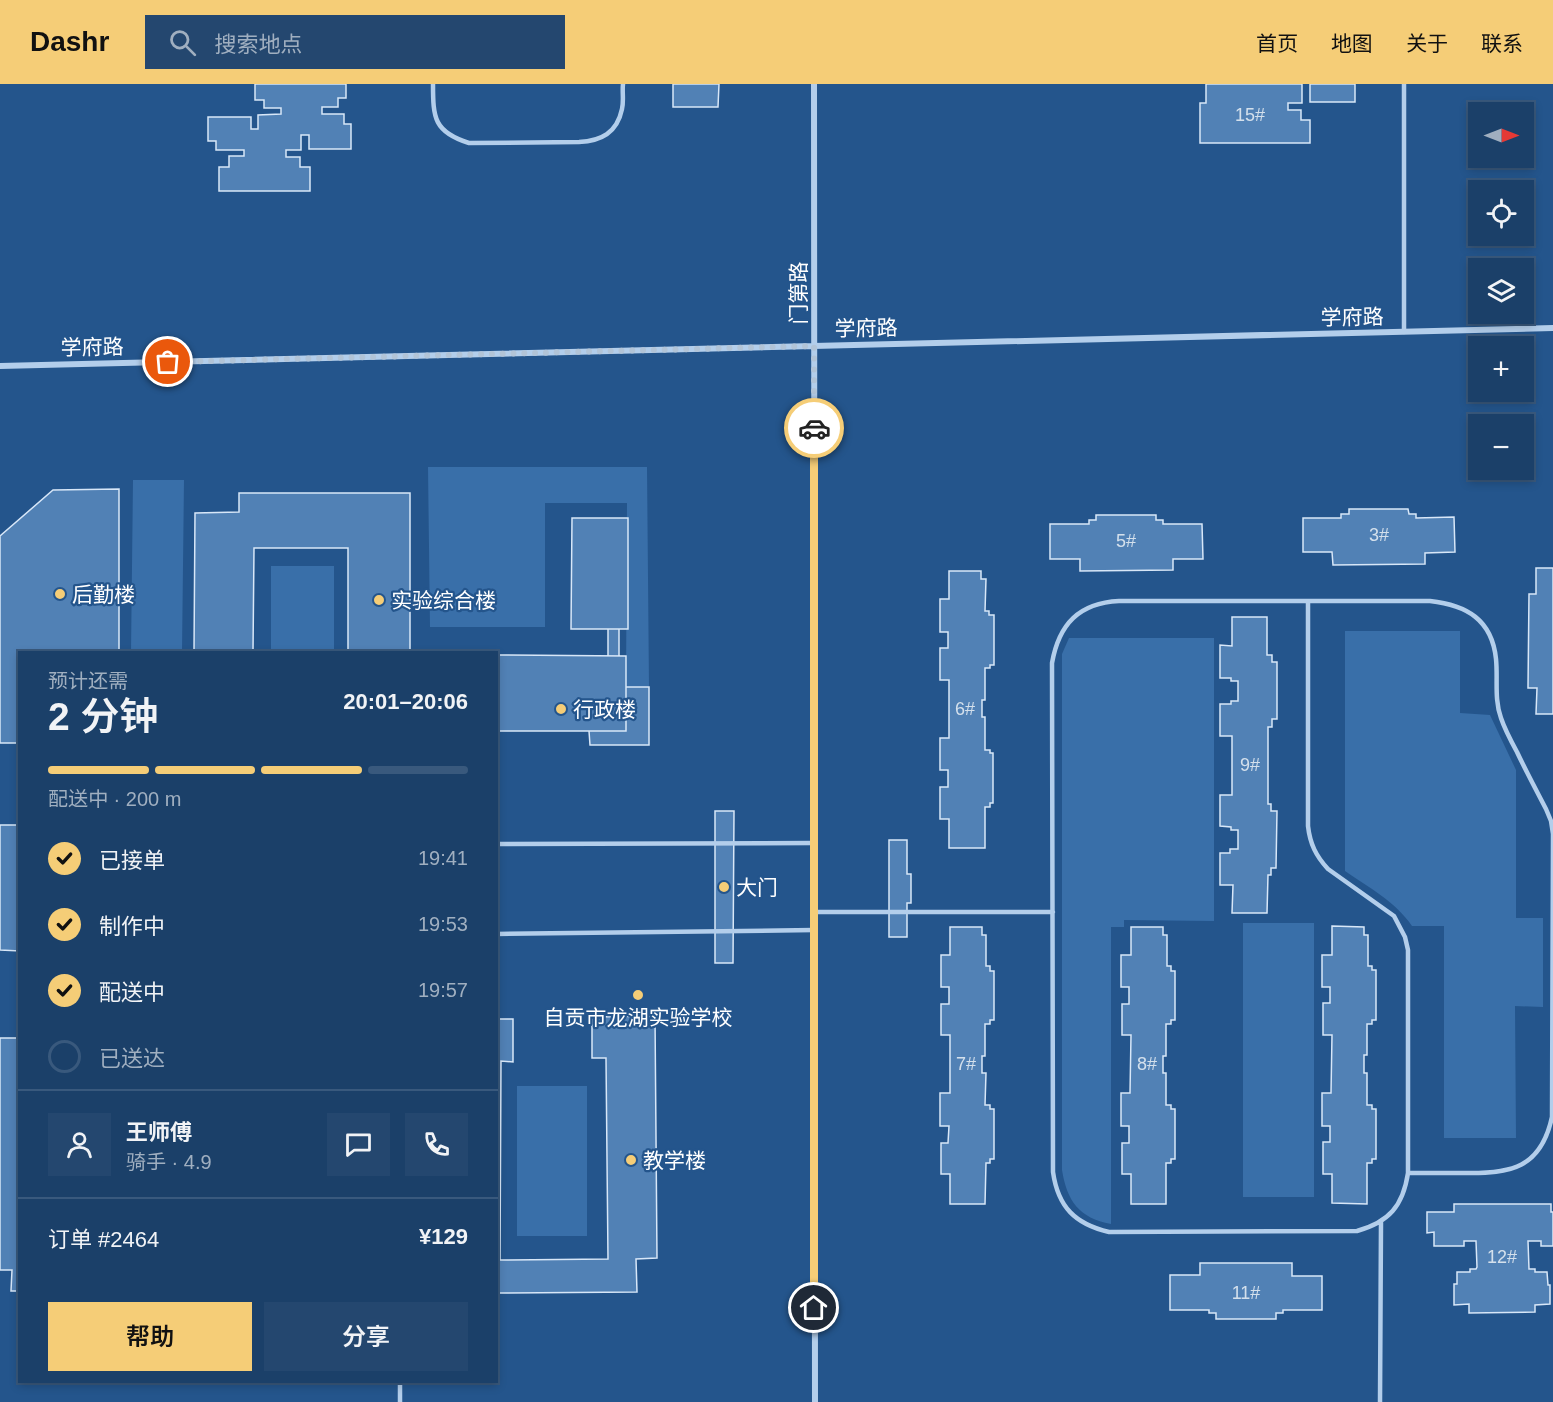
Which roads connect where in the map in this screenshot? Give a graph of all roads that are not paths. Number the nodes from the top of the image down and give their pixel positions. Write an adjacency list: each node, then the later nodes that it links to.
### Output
1 (433, 84): 2 (lane)
2 (623, 84)
3 (814, 84): 7 (street, 门第路)
4 (1404, 84): 6 (lane)
5 (1553, 328): 6 (street, 学府路)
6 (1404, 332): 7 (street, 学府路)
7 (814, 346): 8 (street, 学府路); 10 (street, 门第路)
8 (0, 366)
9 (1308, 601): 13 (lane); 16 (lane); 16 (lane)
10 (814, 843): 11 (lane); 12 (street, 门第路)
11 (498, 844)
12 (814, 912): 13 (lane); 14 (street, 门第路)
13 (1053, 912): 17 (lane)
14 (814, 930): 15 (lane); 20 (street, 门第路)
15 (498, 934)
16 (1408, 1173): 17 (lane)
17 (1381, 1222): 21 (lane)
18 (400, 1383): 19 (lane)
19 (400, 1402)
20 (814, 1402)
21 (1380, 1402)

